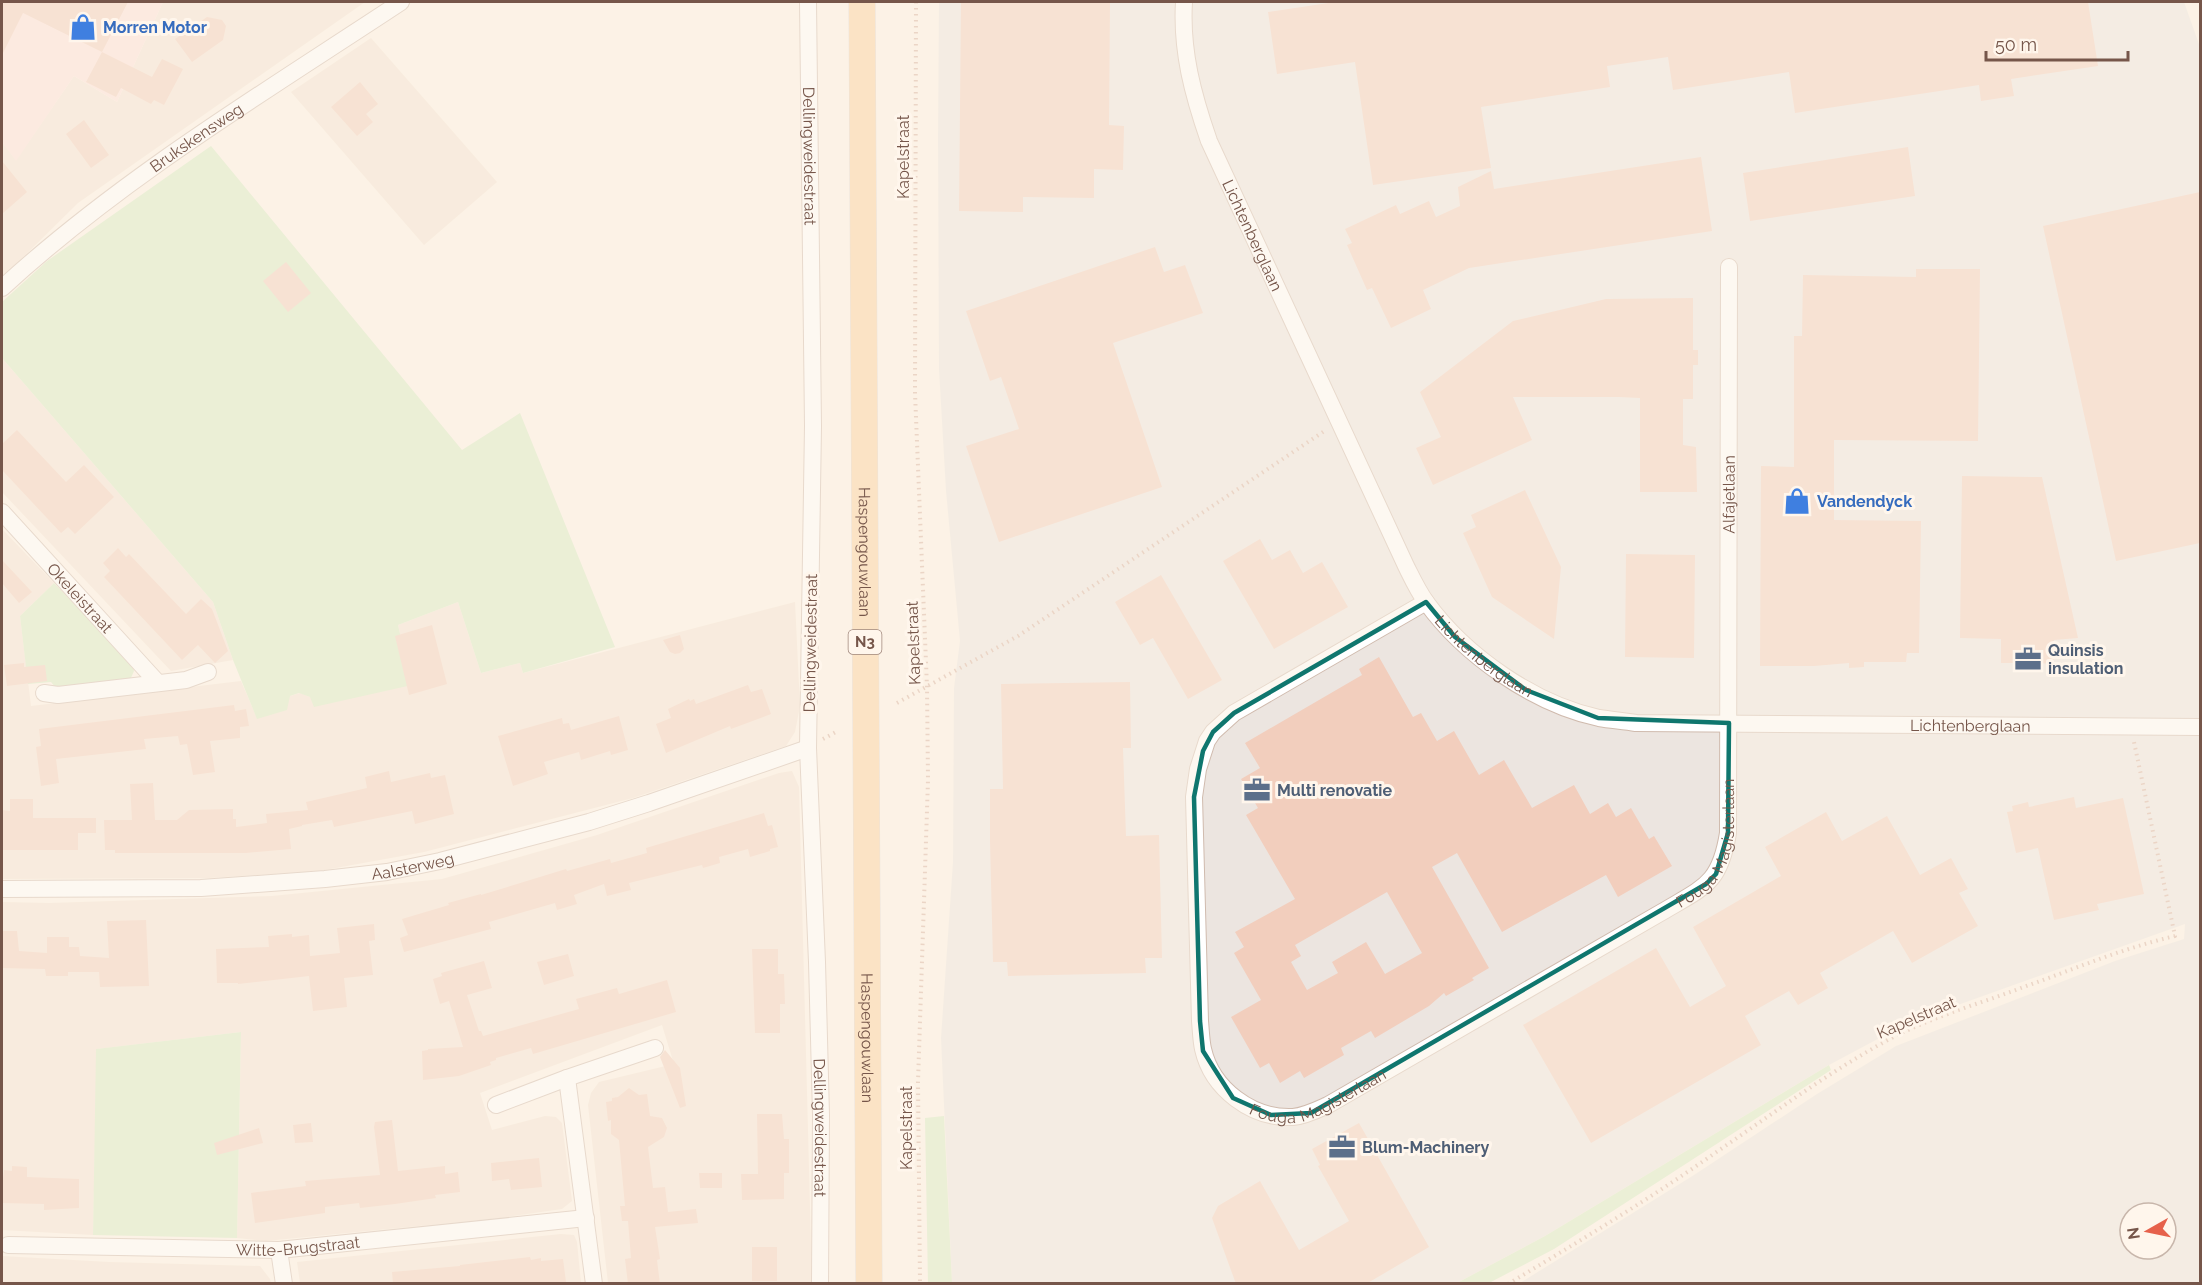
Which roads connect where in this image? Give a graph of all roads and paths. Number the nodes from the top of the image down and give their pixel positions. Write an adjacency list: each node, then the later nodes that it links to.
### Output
1 (401, 2): 7 (street, Brukskensweg)
2 (808, 2): 19 (street, Dellingweidestraat)
3 (862, 2): 30 (main road, Haspengouwlaan / N3)
4 (916, 2): 13 (path, Kapelstraat)
5 (1184, 2): 8 (street, Lichtenberglaan)
6 (1729, 267): 16 (street, Alfajetlaan)
7 (2, 288)
8 (1339, 421): 10 (street, Lichtenberglaan); 13 (path)
9 (2, 512): 12 (street, Okeleistraat)
10 (1426, 602): 16 (street, Lichtenberglaan); 16 (street, Fouga Magisterlaan)
11 (208, 672): 12 (street)
12 (158, 683): 14 (street)
13 (927, 687): 15 (path); 31 (path, Kapelstraat)
14 (44, 693)
15 (897, 703)
16 (1729, 723): 17 (street, Lichtenberglaan)
17 (2130, 726): 18 (street, Lichtenberglaan); 32 (path, Kapelstraat)
18 (2200, 727)
19 (808, 747): 20 (street, Aalsterweg); 29 (street, Dellingweidestraat)
20 (2, 889)
21 (655, 1048): 22 (street)
22 (567, 1078): 23 (street); 24 (street)
23 (496, 1105)
24 (586, 1218): 26 (street, Witte-Brugstraat); 28 (street)
25 (8, 1245): 26 (street, Witte-Brugstraat)
26 (279, 1250): 27 (street)
27 (284, 1284)
28 (594, 1284)
29 (820, 1284)
30 (869, 1284)
31 (920, 1284)
32 (1508, 1284)

